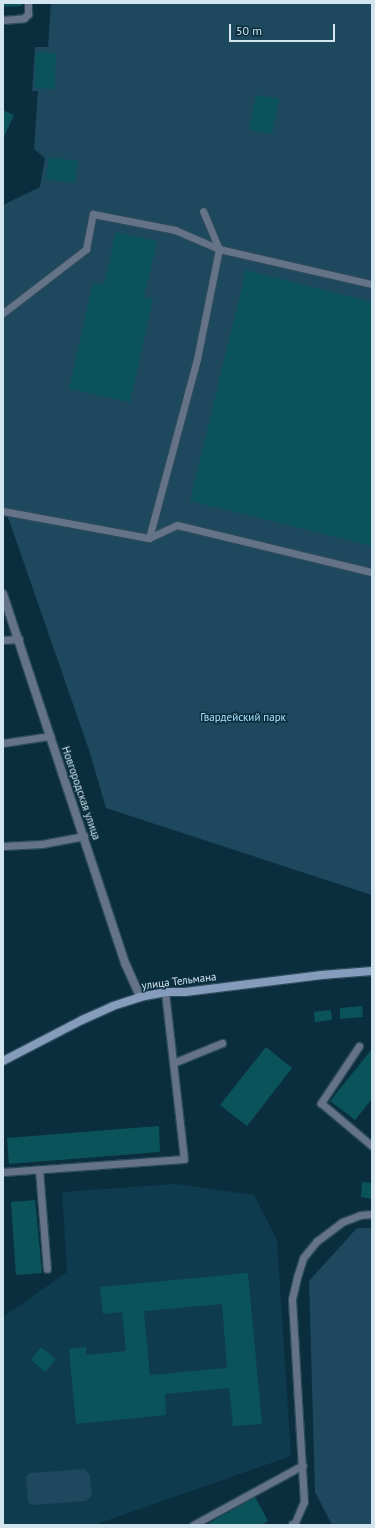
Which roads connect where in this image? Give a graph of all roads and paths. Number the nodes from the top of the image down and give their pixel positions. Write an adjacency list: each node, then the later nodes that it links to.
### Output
1 (28, 3): 2 (lane)
2 (3, 20)
3 (203, 211): 4 (lane)
4 (219, 249): 5 (lane); 6 (lane); 8 (lane)
5 (372, 284)
6 (3, 314)
7 (3, 511): 8 (lane)
8 (149, 538): 9 (lane)
9 (372, 572)
10 (3, 594): 11 (street, Новгородская улица)
11 (19, 639): 12 (lane); 13 (street, Новгородская улица)
12 (3, 640)
13 (50, 736): 14 (lane); 15 (street, Новгородская улица)
14 (3, 743)
15 (84, 836): 16 (lane); 19 (street, Новгородская улица)
16 (3, 846)
17 (372, 971): 18 (main road, улица Тельмана)
18 (165, 992): 19 (main road, улица Тельмана); 23 (lane)
19 (140, 997): 22 (main road, улица Тельмана)
20 (222, 1043): 23 (lane)
21 (359, 1046): 24 (lane)
22 (3, 1061)
23 (173, 1063): 25 (lane)
24 (372, 1146)
25 (39, 1170): 26 (lane); 28 (lane)
26 (3, 1172)
27 (372, 1214): 29 (lane)
28 (47, 1269)
29 (303, 1465): 30 (lane); 31 (lane)
30 (193, 1525)
31 (294, 1525)

